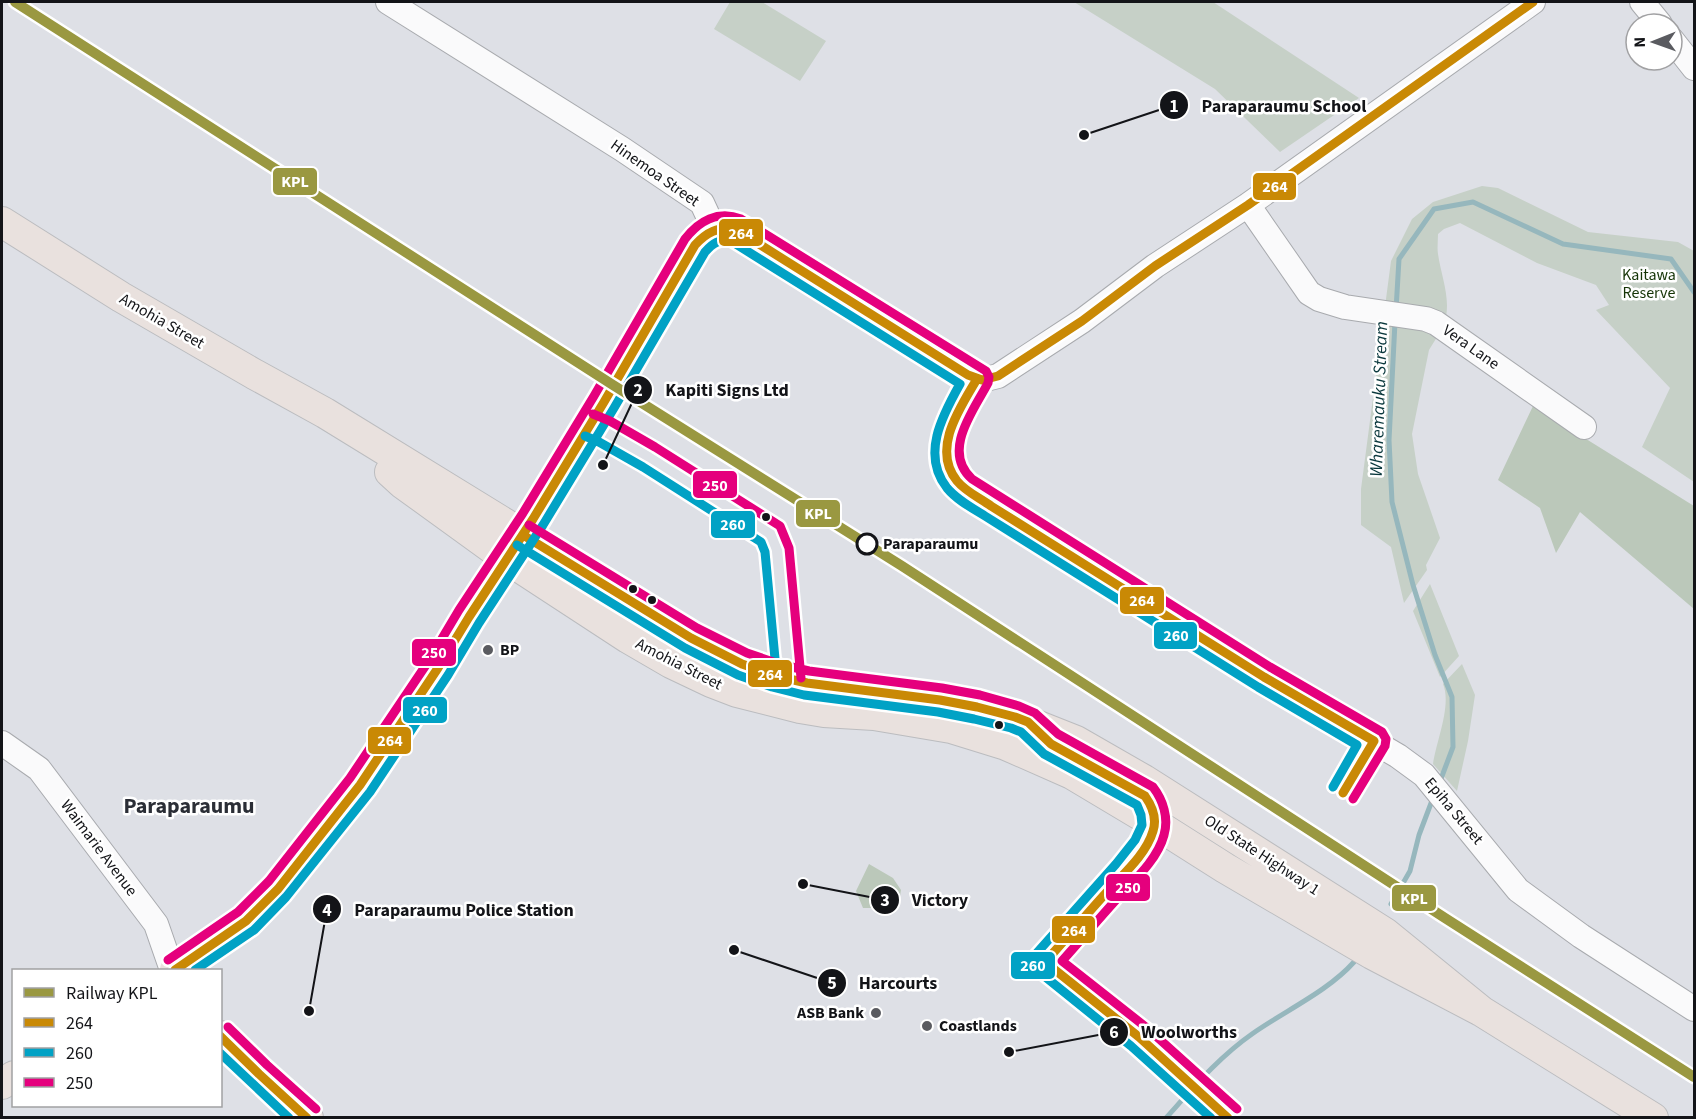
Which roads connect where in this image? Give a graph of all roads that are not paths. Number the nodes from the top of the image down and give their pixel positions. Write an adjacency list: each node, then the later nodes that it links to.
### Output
1 (388, 2): 7 (street, Hinemoa Street)
2 (1533, 2): 5 (street)
3 (1684, 55): 4 (street)
4 (1695, 68)
5 (1248, 205): 8 (street); 9 (street, Vera Lane)
6 (2, 222): 10 (main road, Amohia Street)
7 (714, 229): 8 (street); 10 (street)
8 (977, 379): 17 (street, Epiha Street)
9 (1584, 427)
10 (515, 547): 11 (main road, Amohia Street); 13 (main road, Amohia Street); 16 (main road)
11 (1028, 722): 14 (main road, Old State Highway 1)
12 (2, 743): 15 (street, Waimarie Avenue)
13 (1154, 823): 14 (main road, Old State Highway 1)
14 (1370, 938): 20 (main road, Old State Highway 1)
15 (174, 969)
16 (175, 969)
17 (1695, 1009)
18 (222, 1038): 19 (main road)
19 (308, 1118)
20 (1653, 1118)

